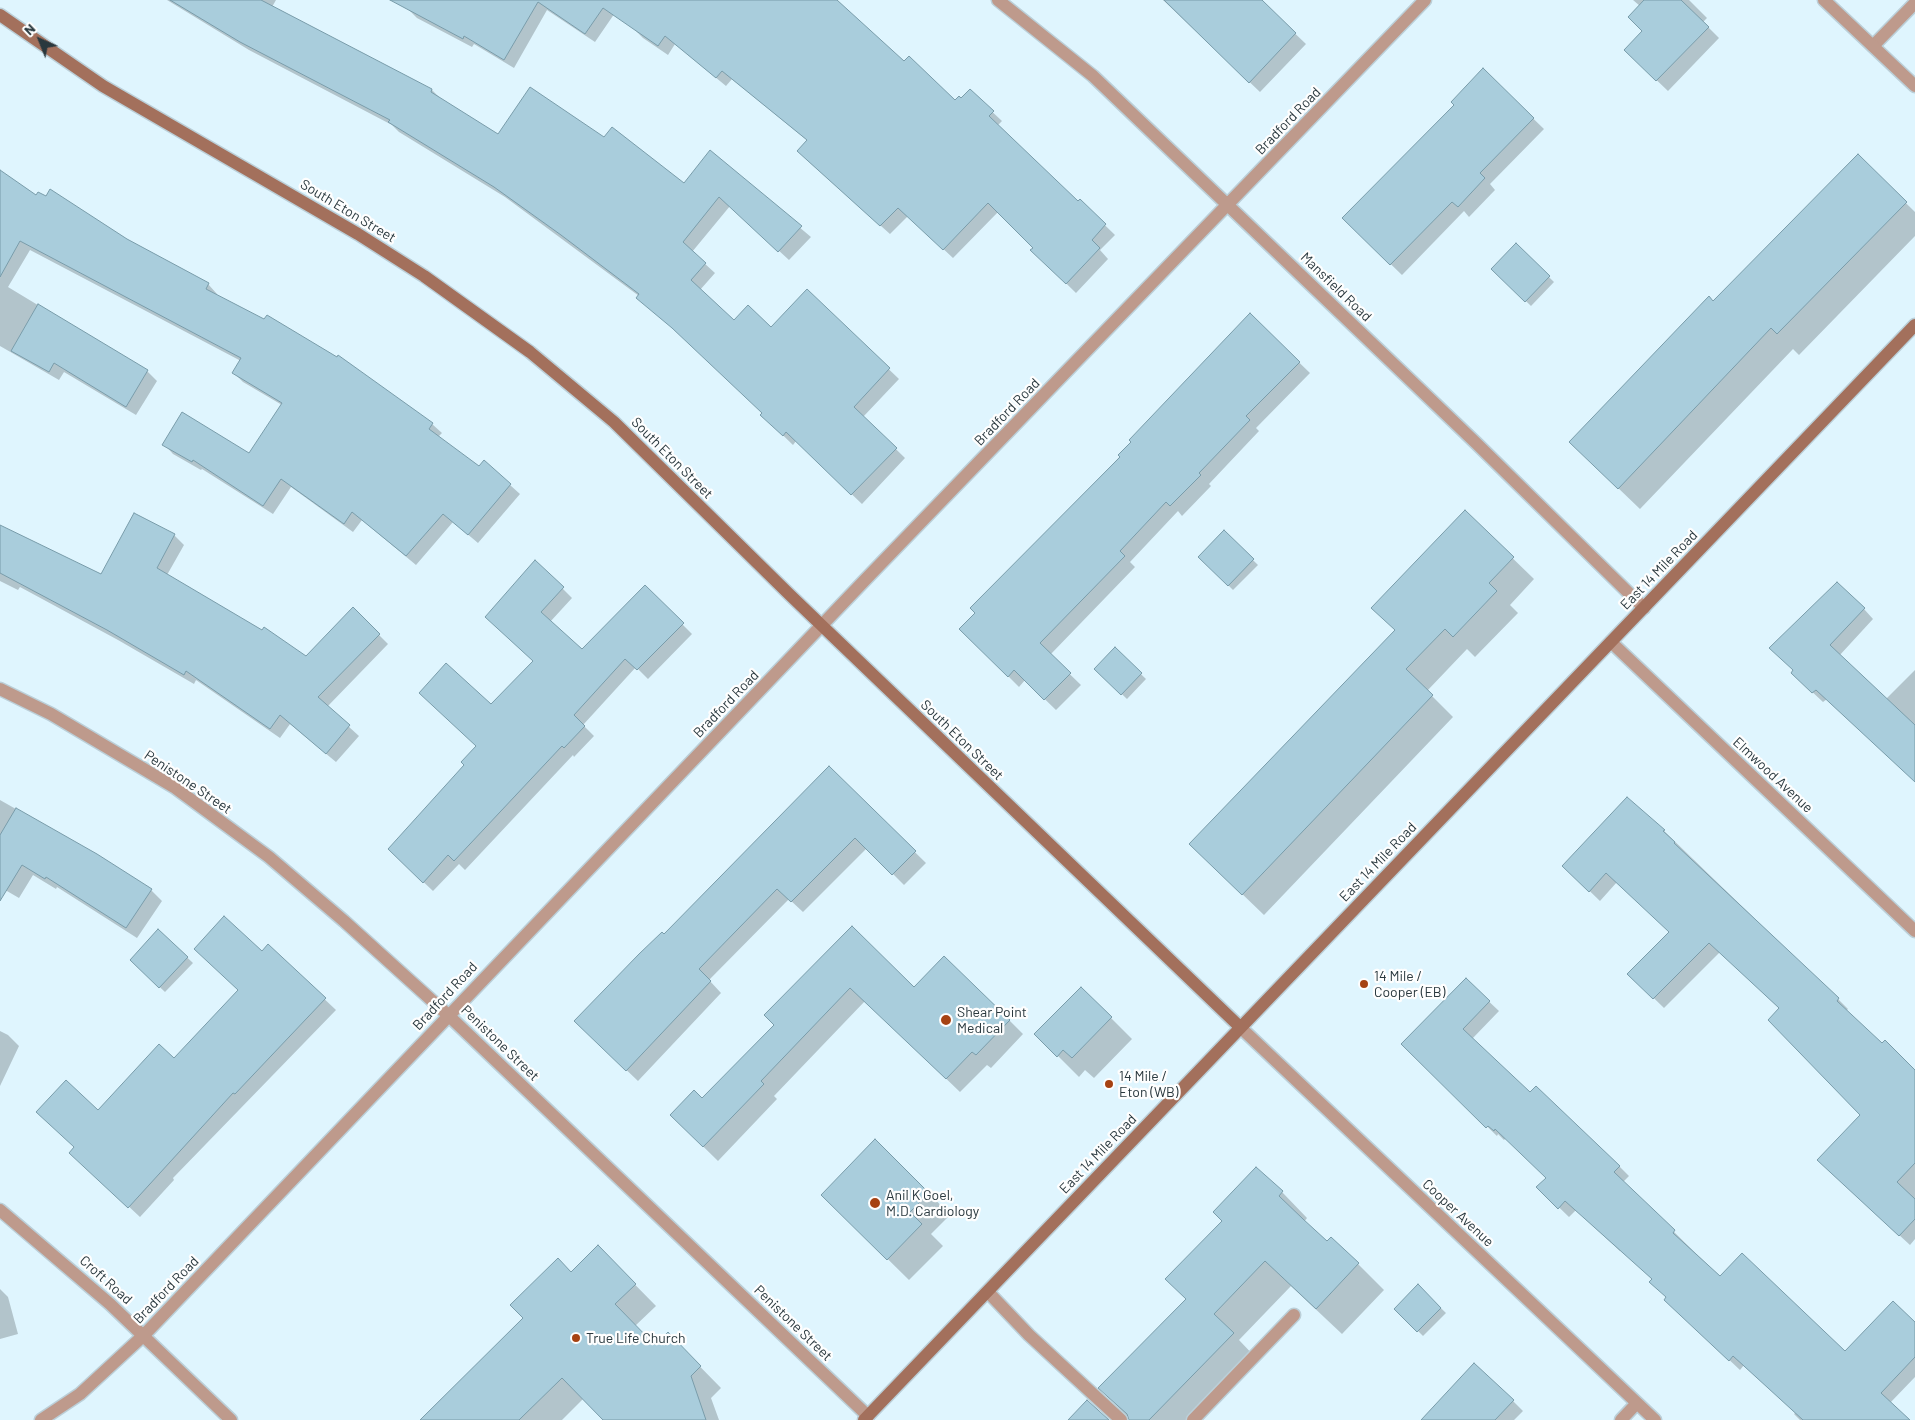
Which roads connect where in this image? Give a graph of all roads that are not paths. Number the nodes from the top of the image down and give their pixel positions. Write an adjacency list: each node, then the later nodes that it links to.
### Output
1 (998, 0): 8 (street, Mansfield Road)
2 (1426, 0): 8 (street, Bradford Road)
3 (1824, 0): 6 (street)
4 (1915, 3): 6 (street)
5 (0, 15): 11 (street, South Eton Street)
6 (1873, 46): 7 (street)
7 (1915, 86)
8 (1228, 204): 10 (street, Mansfield Road); 11 (street, Bradford Road)
9 (1915, 325): 10 (street, East 14 Mile Road)
10 (1644, 608): 12 (street, East 14 Mile Road)
11 (822, 626): 15 (street, Bradford Road); 16 (street, South Eton Street)
12 (1610, 642): 14 (street, Elmwood Avenue); 16 (street, East 14 Mile Road)
13 (0, 689): 15 (street, Penistone Street)
14 (1915, 930)
15 (448, 1015): 20 (street, Bradford Road); 22 (street, Penistone Street)
16 (1240, 1027): 18 (street, East 14 Mile Road); 21 (street, Cooper Avenue)
17 (0, 1210): 20 (street, Croft Road)
18 (988, 1292): 22 (street, East 14 Mile Road); 25 (street)
19 (1294, 1315): 26 (street)
20 (144, 1335): 23 (street, Bradford Road); 24 (street, Croft Road)
21 (1637, 1403): 27 (street); 28 (street, Cooper Avenue)
22 (866, 1418)
23 (41, 1420)
24 (231, 1420)
25 (1121, 1420)
26 (1193, 1420)
27 (1621, 1420)
28 (1656, 1420)

